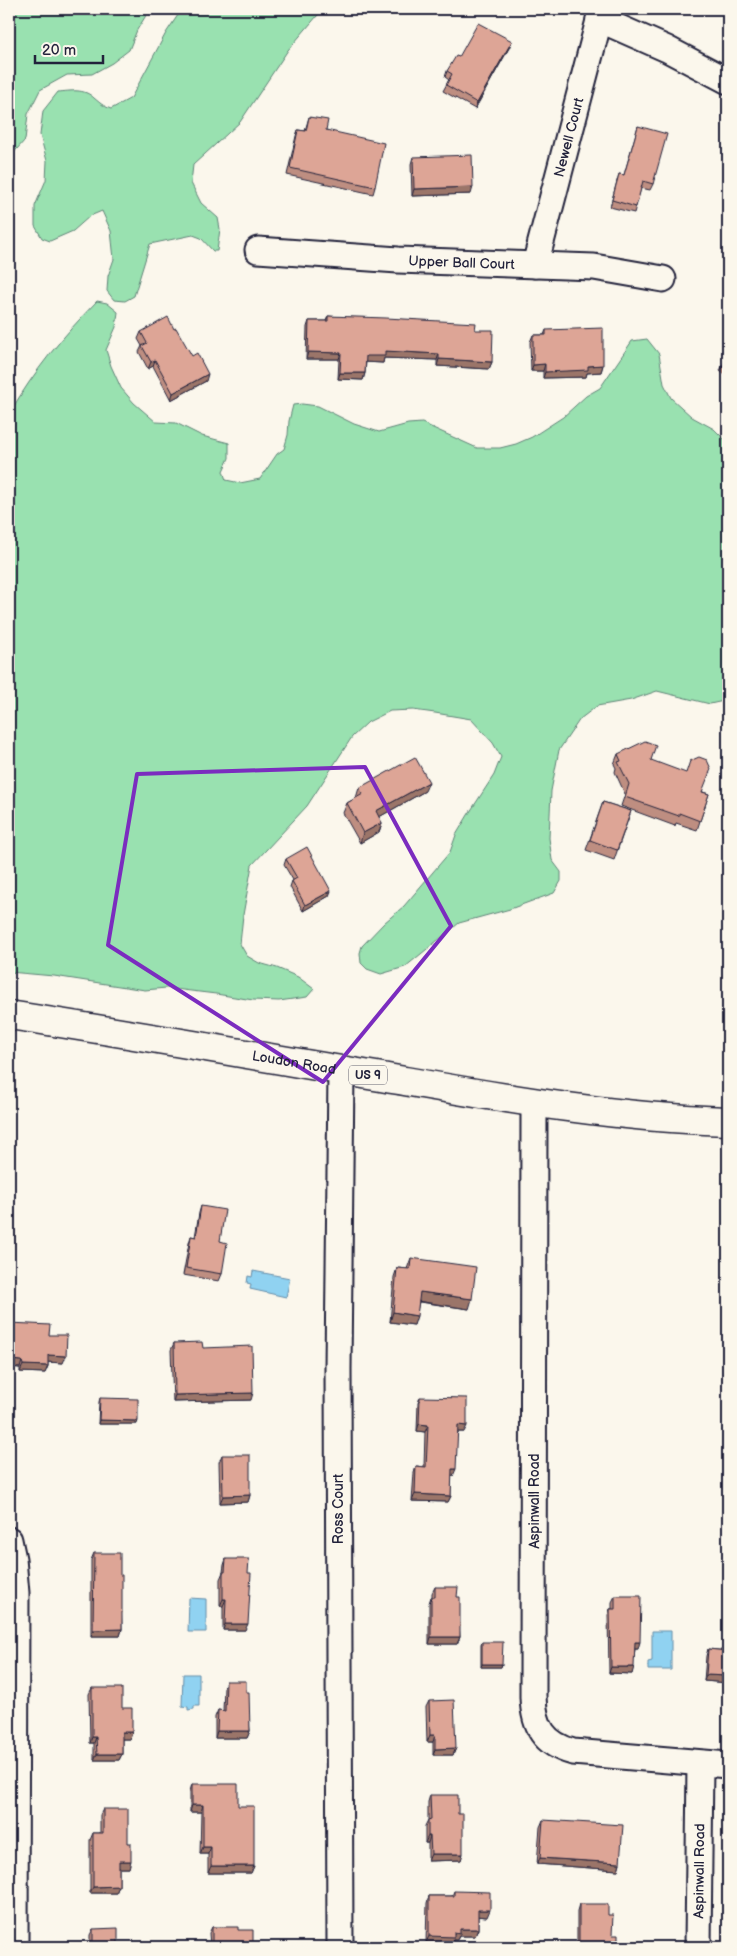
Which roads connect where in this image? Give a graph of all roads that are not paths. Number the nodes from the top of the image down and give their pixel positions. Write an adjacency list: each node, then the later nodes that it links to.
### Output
1 (601, 14): 2 (street); 4 (street, Newell Court)
2 (728, 81)
3 (258, 250): 4 (street, Upper Ball Court)
4 (535, 265): 5 (street, Upper Ball Court)
5 (663, 279)
6 (9, 1015): 7 (main road, Loudon Road / US 9)
7 (341, 1070): 8 (main road, Loudon Road / US 9); 14 (street, Ross Court)
8 (534, 1103): 9 (main road, Loudon Road / US 9); 11 (street, Aspinwall Road)
9 (728, 1121)
10 (9, 1540): 13 (street)
11 (700, 1764): 12 (street, Aspinwall Road); 15 (street, Aspinwall Road)
12 (728, 1766)
13 (15, 1947)
14 (340, 1947)
15 (698, 1947)

